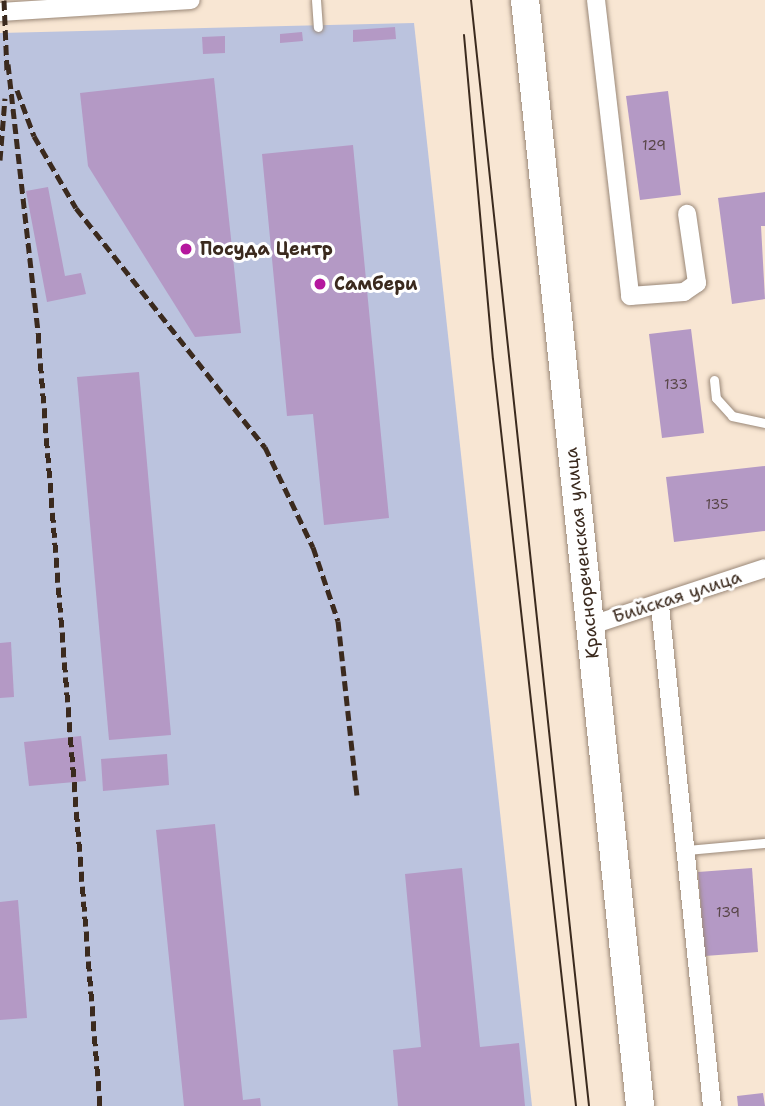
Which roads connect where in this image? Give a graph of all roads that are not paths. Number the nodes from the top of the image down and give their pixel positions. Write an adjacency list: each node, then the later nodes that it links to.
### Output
1 (181, 0): 2 (street); 6 (street)
2 (191, 0)
3 (316, 0): 8 (lane)
4 (524, 0): 14 (main road, Краснореченская улица)
5 (596, 0): 9 (street)
6 (73, 5): 7 (street)
7 (0, 12)
8 (318, 27)
9 (687, 215)
10 (714, 380): 11 (lane)
11 (765, 423)
12 (765, 568): 13 (street, Бийская улица)
13 (660, 606): 14 (street, Бийская улица); 16 (street)
14 (589, 626): 17 (main road, Краснореченская улица)
15 (765, 843): 16 (lane)
16 (686, 850): 18 (street)
17 (640, 1106)
18 (712, 1106)

